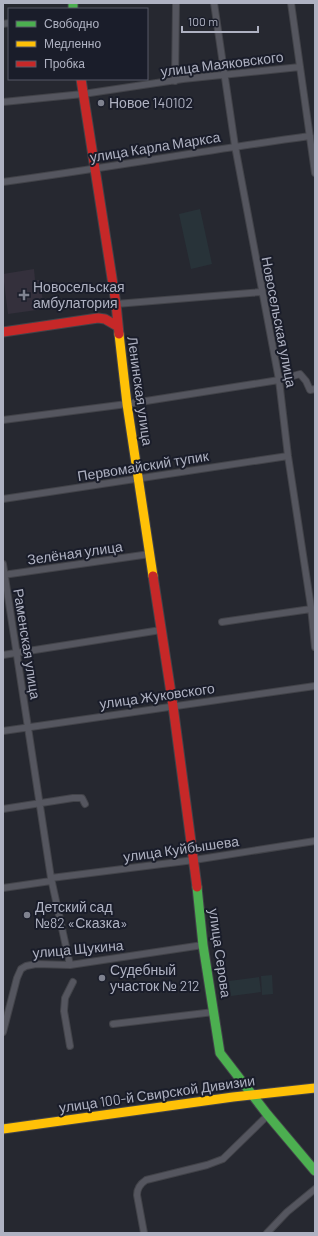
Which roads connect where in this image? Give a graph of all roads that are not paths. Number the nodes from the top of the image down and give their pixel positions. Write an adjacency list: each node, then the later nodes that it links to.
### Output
1 (176, 3): 7 (street)
2 (214, 3): 5 (street, Новосельская улица)
3 (291, 3): 4 (street)
4 (300, 67): 5 (street, улица Маяковского); 10 (street)
5 (224, 76): 7 (street, улица Маяковского); 11 (street, Новосельская улица)
6 (81, 80): 8 (street, Ленинская улица)
7 (174, 81): 8 (street, улица Маяковского)
8 (83, 94): 9 (street, улица Маяковского); 12 (street, Ленинская улица)
9 (3, 102)
10 (310, 136): 11 (street, улица Карла Маркса); 13 (street)
11 (235, 146): 12 (street, улица Карла Маркса); 15 (street, Новосельская улица)
12 (95, 170): 14 (street, улица Карла Маркса); 16 (street, Ленинская улица)
13 (315, 173)
14 (3, 182)
15 (261, 292): 16 (street); 19 (street, Новосельская улица)
16 (116, 304): 17 (street, Ленинская улица)
17 (117, 326): 18 (street); 21 (street, Ленинская улица)
18 (3, 332)
19 (279, 380): 20 (street); 21 (street); 23 (street, Новосельская улица)
20 (315, 389)
21 (127, 404): 22 (street); 24 (street, Ленинская улица)
22 (3, 420)
23 (288, 456): 24 (street, Первомайский тупик); 29 (street, Новосельская улица)
24 (138, 479): 25 (street, Первомайский тупик); 26 (street, Ленинская улица)
25 (3, 499)
26 (150, 554): 28 (street, Зелёная улица); 31 (street, Ленинская улица)
27 (3, 564): 28 (street, Раменская улица)
28 (4, 575): 33 (street, Раменская улица)
29 (312, 607): 30 (street); 32 (street, Новосельская улица)
30 (222, 622)
31 (161, 630): 33 (street); 36 (street, Ленинская улица)
32 (315, 647)
33 (17, 653): 34 (street); 37 (street, Раменская улица)
34 (3, 655)
35 (315, 686): 36 (street, улица Жуковского)
36 (172, 706): 37 (street, улица Жуковского); 43 (street, улица Серова)
37 (28, 728): 38 (street, улица Жуковского); 39 (street, Раменская улица)
38 (3, 731)
39 (38, 803): 40 (street); 41 (street); 44 (street, Раменская улица)
40 (85, 804)
41 (3, 809)
42 (315, 841): 43 (street, улица Куйбышева)
43 (194, 860): 44 (street, улица Куйбышева); 46 (street, улица Серова)
44 (51, 880): 45 (street, улица Куйбышева); 47 (street, Раменская улица)
45 (3, 888)
46 (203, 946): 47 (street, улица Щукина); 49 (street, улица Серова)
47 (70, 964): 51 (street, улица Щукина)
48 (73, 982): 52 (street)
49 (214, 1012): 50 (street); 54 (street, улица Серова)
50 (113, 1024)
51 (3, 1032)
52 (70, 1046)
53 (315, 1088): 54 (street, улица 100-й Свирской Дивизии)
54 (252, 1094): 55 (street, улица Серова); 56 (street, улица 100-й Свирской Дивизии)
55 (268, 1115): 57 (street, улица Серова); 59 (street)
56 (3, 1129)
57 (315, 1171)
58 (315, 1188): 60 (street)
59 (144, 1233)
60 (267, 1233)

